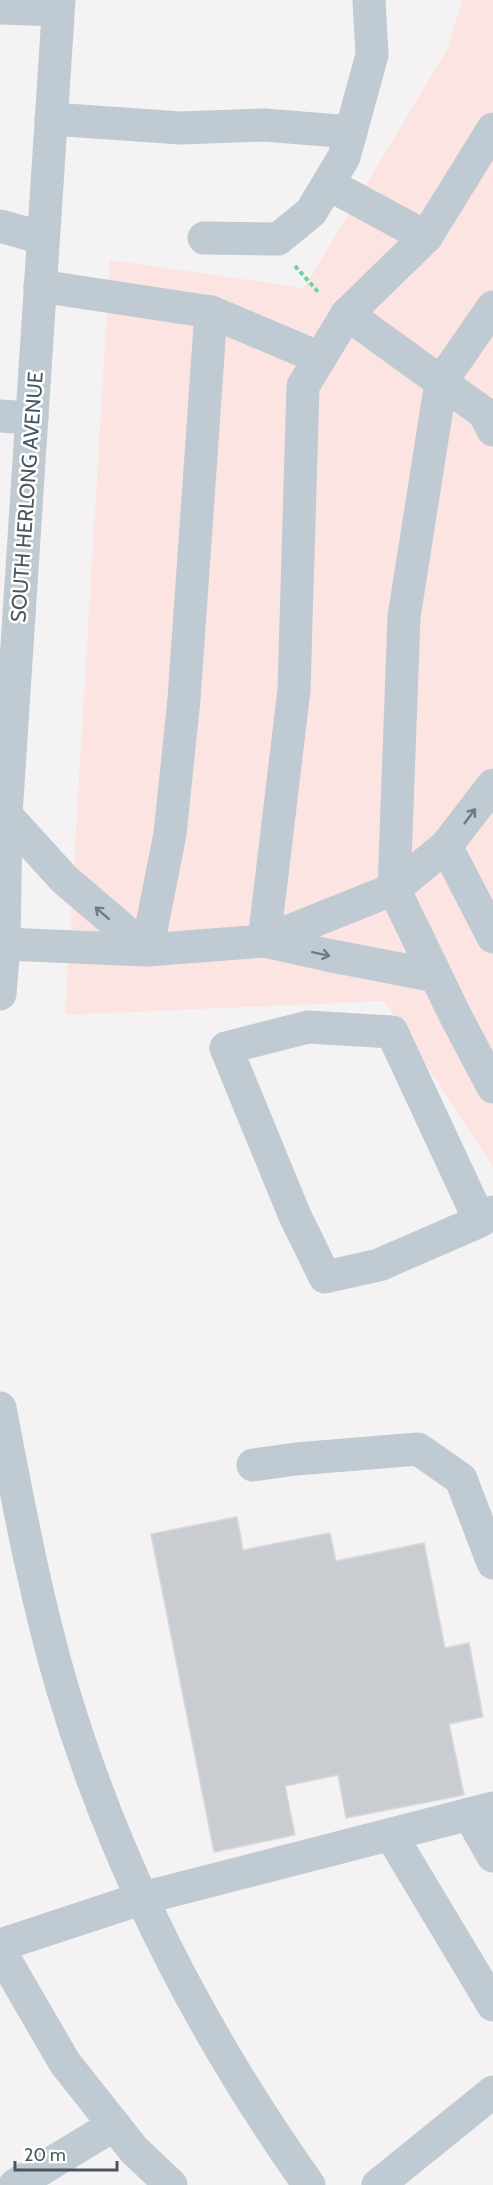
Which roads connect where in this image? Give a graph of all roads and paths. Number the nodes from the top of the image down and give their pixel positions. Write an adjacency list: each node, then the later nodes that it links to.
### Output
1 (369, 0): 6 (street)
2 (58, 5): 3 (street); 4 (street, SOUTH HERLONG AVENUE)
3 (0, 8)
4 (51, 119): 6 (street); 10 (street, SOUTH HERLONG AVENUE)
5 (493, 129): 9 (street)
6 (351, 132): 7 (street)
7 (328, 184): 9 (street); 12 (street)
8 (0, 225): 10 (street)
9 (426, 237): 16 (street)
10 (43, 238): 13 (street, SOUTH HERLONG AVENUE)
11 (204, 238): 12 (street)
12 (278, 239): 16 (path)
13 (40, 286): 15 (street); 19 (street, SOUTH HERLONG AVENUE)
14 (493, 307): 18 (street)
15 (211, 312): 17 (street); 28 (street)
16 (347, 314): 17 (street); 18 (street)
17 (320, 358): 26 (street)
18 (441, 382): 20 (street); 24 (street)
19 (16, 417): 22 (street, SOUTH HERLONG AVENUE)
20 (493, 430)
21 (493, 785): 23 (street, one-way to 21)
22 (6, 815): 27 (street, SOUTH HERLONG AVENUE); 28 (street, one-way to 22)
23 (446, 846): 24 (street); 25 (street)
24 (394, 889): 26 (street); 29 (street)
25 (493, 937)
26 (264, 941): 28 (street); 29 (street, one-way to 29)
27 (1, 944): 28 (street); 30 (street, SOUTH HERLONG AVENUE)
28 (147, 950)
29 (436, 976): 31 (street)
30 (0, 994)
31 (492, 1081)
32 (487, 1217): 32 (street)
33 (0, 1408): 35 (street)
34 (253, 1465): 36 (street)
35 (11, 1521): 40 (street)
36 (493, 1563)
37 (481, 1811): 38 (street); 39 (street)
38 (391, 1835): 40 (street); 43 (street)
39 (493, 1856)
40 (143, 1898): 41 (street); 48 (street)
41 (0, 1945)
42 (0, 1951): 45 (street)
43 (493, 2005)
44 (493, 2092): 49 (street)
45 (114, 2125): 46 (street); 47 (street)
46 (15, 2185)
47 (171, 2185)
48 (309, 2185)
49 (378, 2185)

